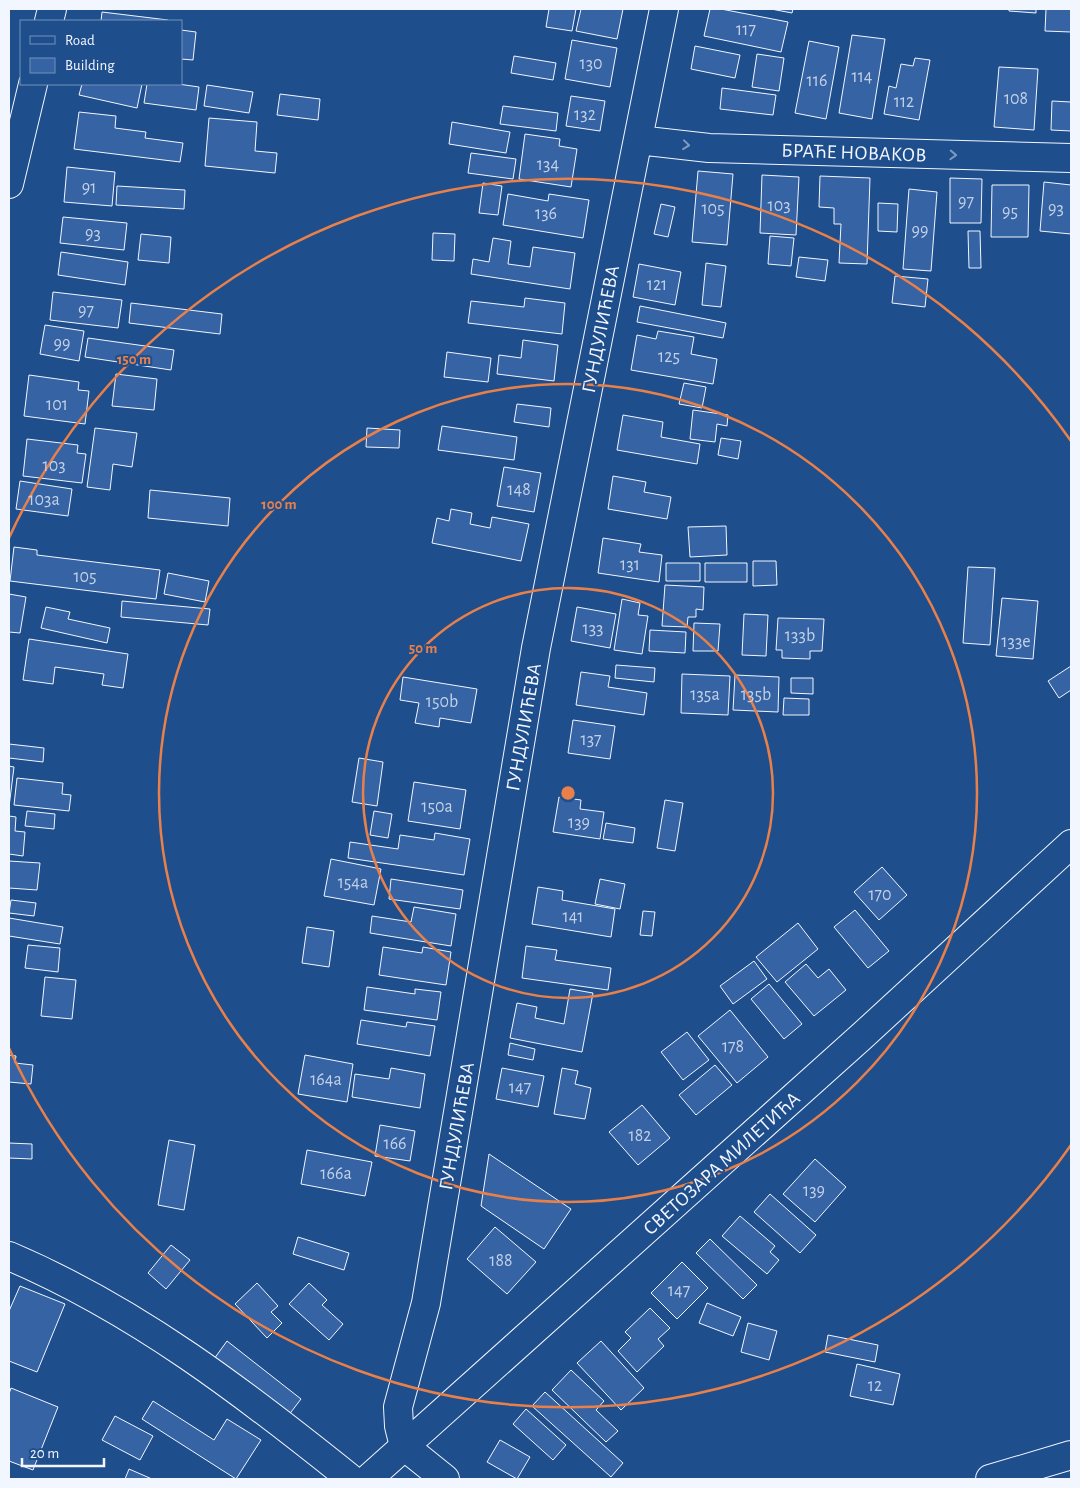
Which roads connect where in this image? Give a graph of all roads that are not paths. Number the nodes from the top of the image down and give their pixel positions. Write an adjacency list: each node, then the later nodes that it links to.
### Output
1 (664, 9): 3 (street, ГУНДУЛИЋЕВА)
2 (34, 85): 5 (street)
3 (638, 140): 4 (street, БРАЋЕ НОВАКОВ, one-way to 4); 8 (street, ГУНДУЛИЋЕВА)
4 (1071, 158)
5 (9, 184)
6 (1071, 844): 8 (street, СВЕТОЗАРА МИЛЕТИЋА)
7 (9, 1256): 10 (street)
8 (404, 1446): 11 (street, СВЕТОЗАРА МИЛЕТИЋА); 12 (street)
9 (1071, 1455): 13 (street)
10 (351, 1479)
11 (368, 1479)
12 (445, 1479)
13 (990, 1479)

